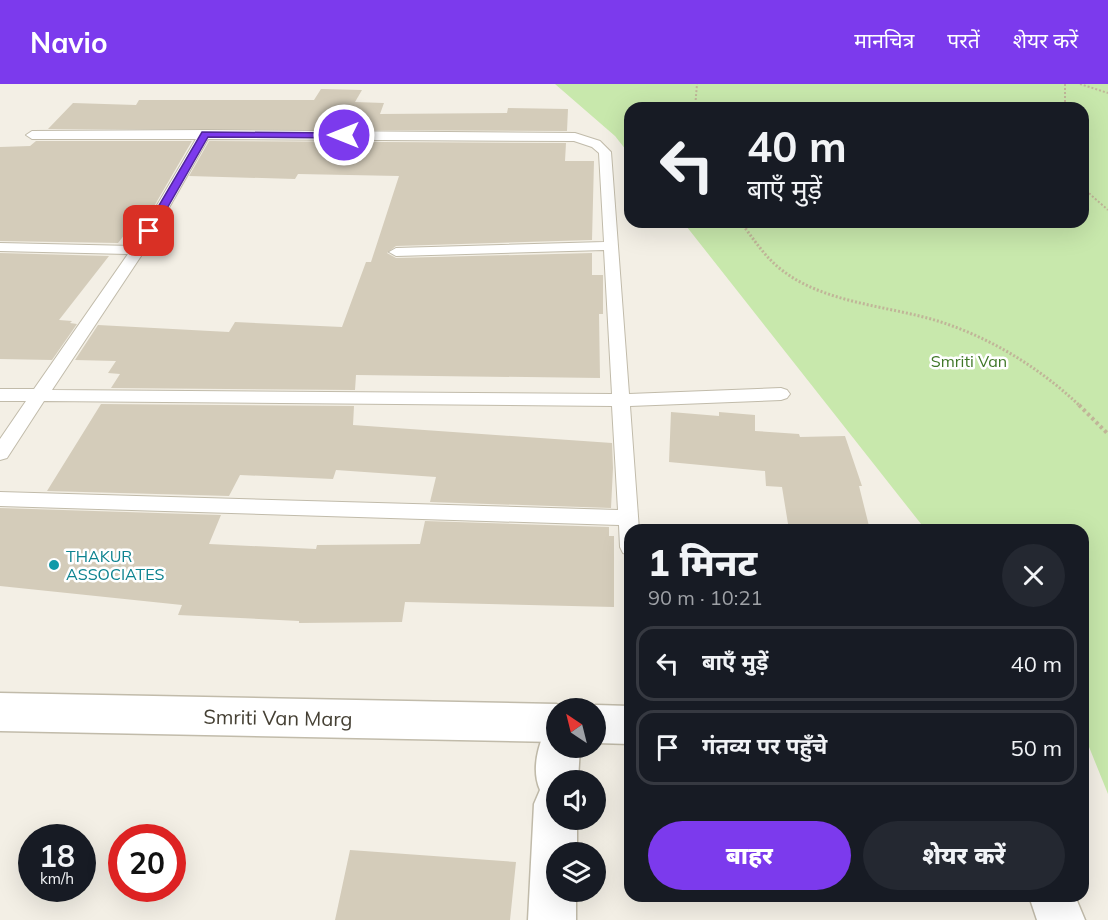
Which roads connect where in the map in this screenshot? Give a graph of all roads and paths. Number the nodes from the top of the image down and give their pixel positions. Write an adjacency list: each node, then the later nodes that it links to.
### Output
1 (697, 84): 5 (path)
2 (1065, 84): 6 (path)
3 (1080, 84): 4 (path)
4 (1108, 93)
5 (696, 102)
6 (1065, 102)
7 (205, 134): 8 (lane); 12 (lane); 14 (lane)
8 (32, 135)
9 (1089, 193): 10 (path)
10 (1108, 210)
11 (745, 228): 20 (path)
12 (610, 246): 15 (lane); 19 (lane)
13 (0, 247): 14 (lane)
14 (138, 250): 18 (lane)
15 (396, 252)
16 (781, 394): 19 (lane)
17 (0, 395): 18 (lane)
18 (38, 396): 19 (lane); 21 (lane)
19 (621, 400): 23 (lane)
20 (1108, 434)
21 (0, 453)
22 (0, 500): 23 (lane)
23 (628, 518): 24 (lane)
24 (628, 524)
25 (0, 712): 26 (street, Smriti Van Marg)
26 (546, 723)
27 (606, 724): 28 (street)
28 (624, 725)
29 (555, 830): 31 (street)
30 (1054, 902): 32 (street)
31 (552, 920)
32 (1060, 920)

